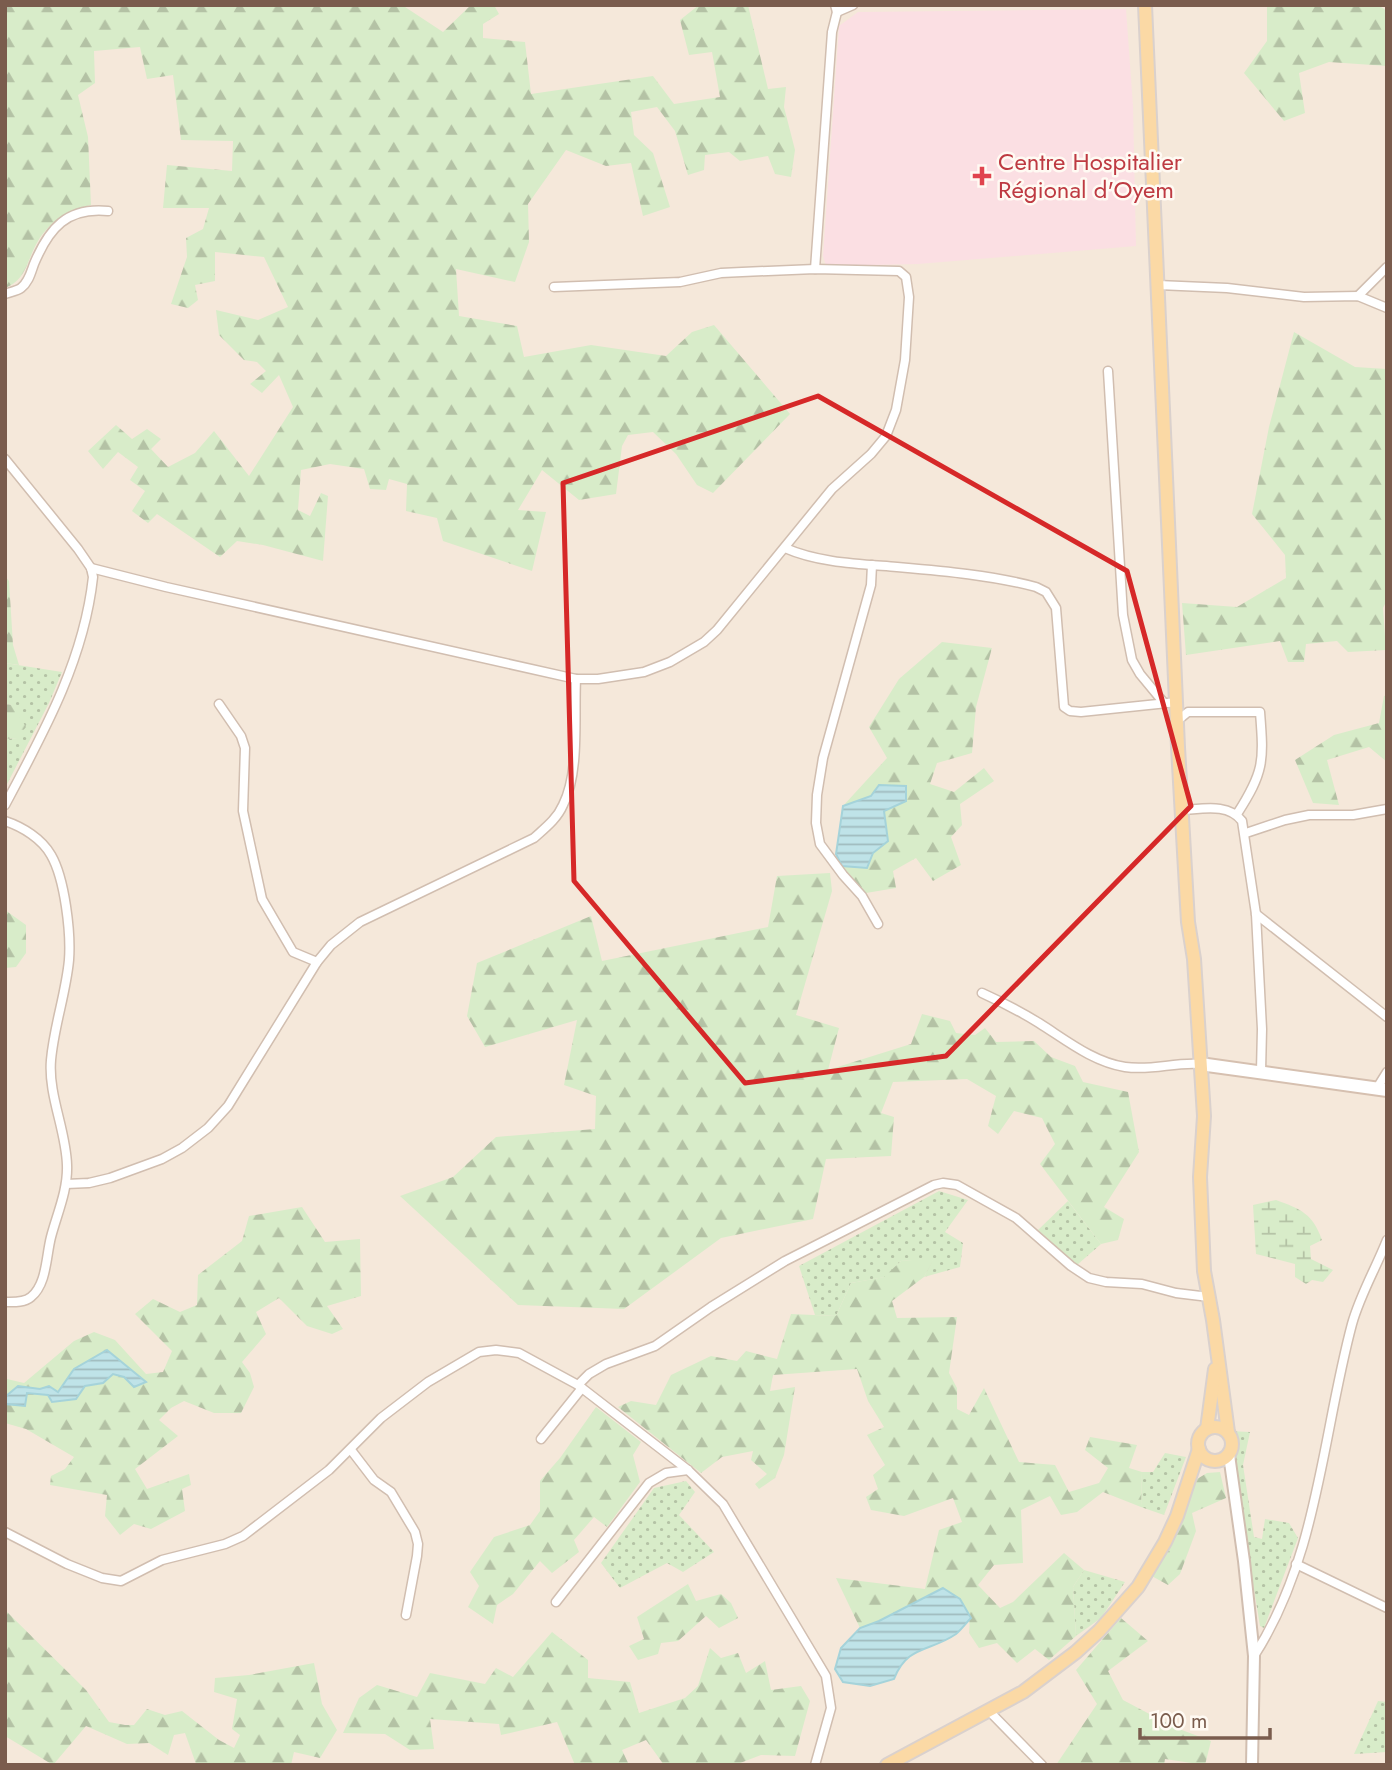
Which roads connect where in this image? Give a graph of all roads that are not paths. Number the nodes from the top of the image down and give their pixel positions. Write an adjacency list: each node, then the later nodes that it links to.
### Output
1 (853, 5): 3 (street)
2 (1146, 5): 7 (main road)
3 (836, 9): 6 (street)
4 (108, 211): 9 (street)
5 (1387, 267): 10 (street)
6 (815, 269): 8 (street); 14 (street)
7 (1158, 285): 10 (street); 18 (main road)
8 (554, 287)
9 (5, 294)
10 (1358, 296): 11 (street)
11 (1387, 308)
12 (1108, 370): 18 (street)
13 (5, 459): 16 (street)
14 (785, 548): 15 (street); 17 (street)
15 (872, 565): 18 (street); 28 (street)
16 (91, 568): 17 (street); 21 (street)
17 (576, 679): 29 (street)
18 (1170, 703): 20 (main road)
19 (219, 704): 29 (street)
20 (1177, 721): 23 (main road); 24 (street)
21 (5, 804)
22 (1387, 809): 26 (street)
23 (1183, 810): 24 (street); 32 (main road)
24 (1237, 814): 26 (street)
25 (5, 821): 36 (street)
26 (1246, 833): 27 (street)
27 (1256, 914): 31 (street); 33 (street)
28 (878, 924)
29 (317, 962): 36 (street)
30 (982, 993): 32 (street)
31 (1387, 1017)
32 (1200, 1064): 33 (main road); 38 (main road)
33 (1261, 1071): 35 (main road)
34 (1387, 1072): 35 (street)
35 (1382, 1089)
36 (66, 1184): 39 (street)
37 (1387, 1240): 50 (street)
38 (1209, 1297): 40 (main road); 41 (street)
39 (5, 1302)
40 (1217, 1355): 42 (main road); 43 (main road)
41 (580, 1387): 44 (street); 46 (street); 48 (street)
42 (1207, 1429): 43 (main road); 45 (main road)
43 (1228, 1432): 47 (main road)
44 (541, 1439)
45 (1199, 1449): 47 (main road); 55 (main road)
46 (351, 1450): 49 (street); 53 (street)
47 (1229, 1455): 54 (street)
48 (688, 1470): 51 (street); 56 (street)
49 (5, 1532)
50 (1296, 1564): 52 (street); 54 (street)
51 (556, 1602)
52 (1387, 1608)
53 (406, 1615)
54 (1254, 1656): 59 (street)
55 (988, 1710): 57 (main road); 58 (street)
56 (815, 1765)
57 (887, 1765)
58 (1042, 1765)
59 (1252, 1765)

